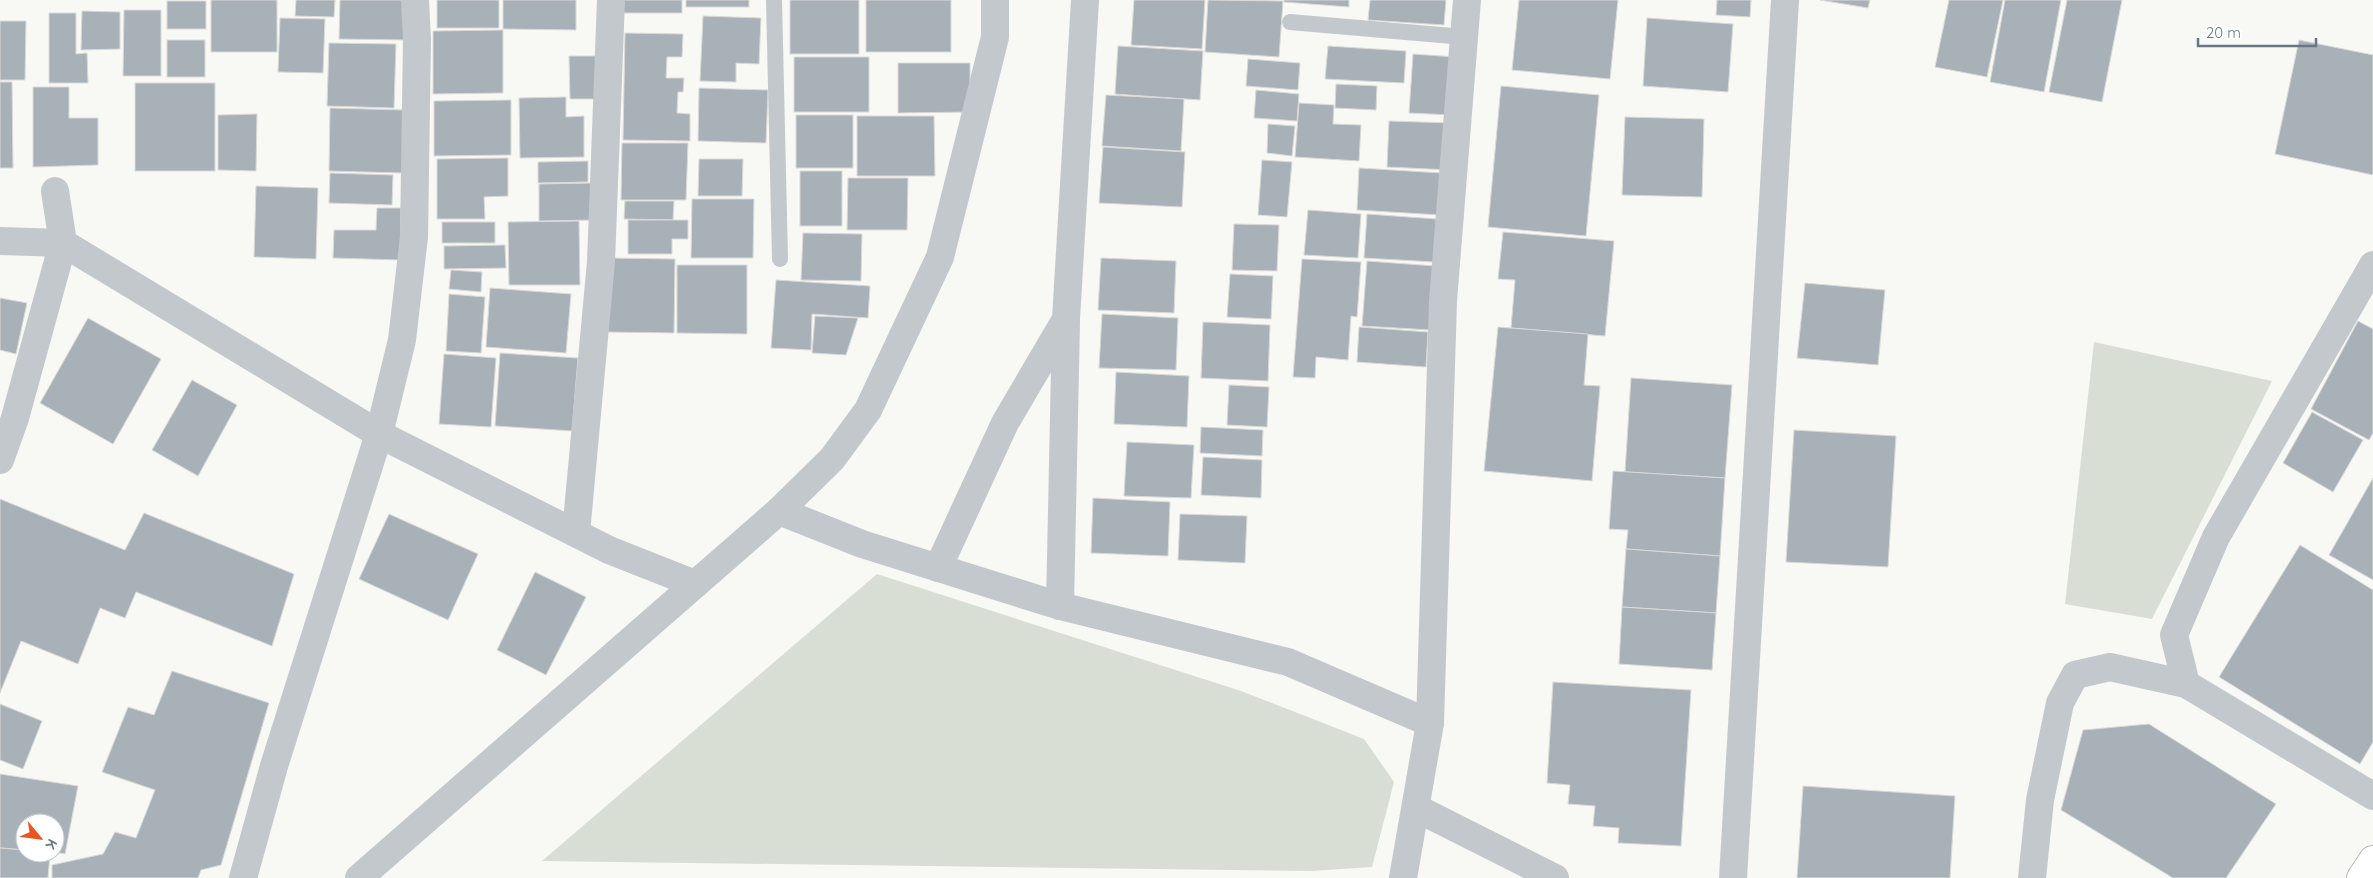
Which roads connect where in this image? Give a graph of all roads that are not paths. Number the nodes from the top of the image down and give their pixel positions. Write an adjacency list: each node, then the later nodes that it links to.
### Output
1 (415, 0): 16 (street)
2 (611, 0): 19 (street)
3 (774, 0): 13 (lane)
4 (995, 0): 18 (street)
5 (1085, 0): 15 (street)
6 (1467, 0): 9 (street)
7 (1785, 0): 33 (street)
8 (1290, 22): 9 (lane)
9 (1464, 37): 24 (street)
10 (55, 191): 12 (street)
11 (0, 241): 12 (street)
12 (63, 243): 16 (street); 17 (street)
13 (780, 259)
14 (2373, 265): 23 (street)
15 (1066, 319): 20 (street); 22 (street)
16 (378, 434): 19 (street); 28 (street)
17 (0, 460)
18 (779, 511): 20 (street); 21 (street)
19 (576, 533): 21 (street)
20 (938, 568): 22 (street)
21 (695, 584): 29 (street)
22 (1060, 606): 24 (street)
23 (2186, 684): 25 (street); 34 (street)
24 (1430, 722): 26 (street)
25 (2373, 796)
26 (1416, 808): 30 (street); 31 (street); 32 (street)
27 (2373, 860): 35 (street)
28 (243, 878)
29 (359, 878)
30 (1403, 878)
31 (1513, 878)
32 (1555, 878)
33 (1733, 878)
34 (2032, 878)
35 (2361, 878)

